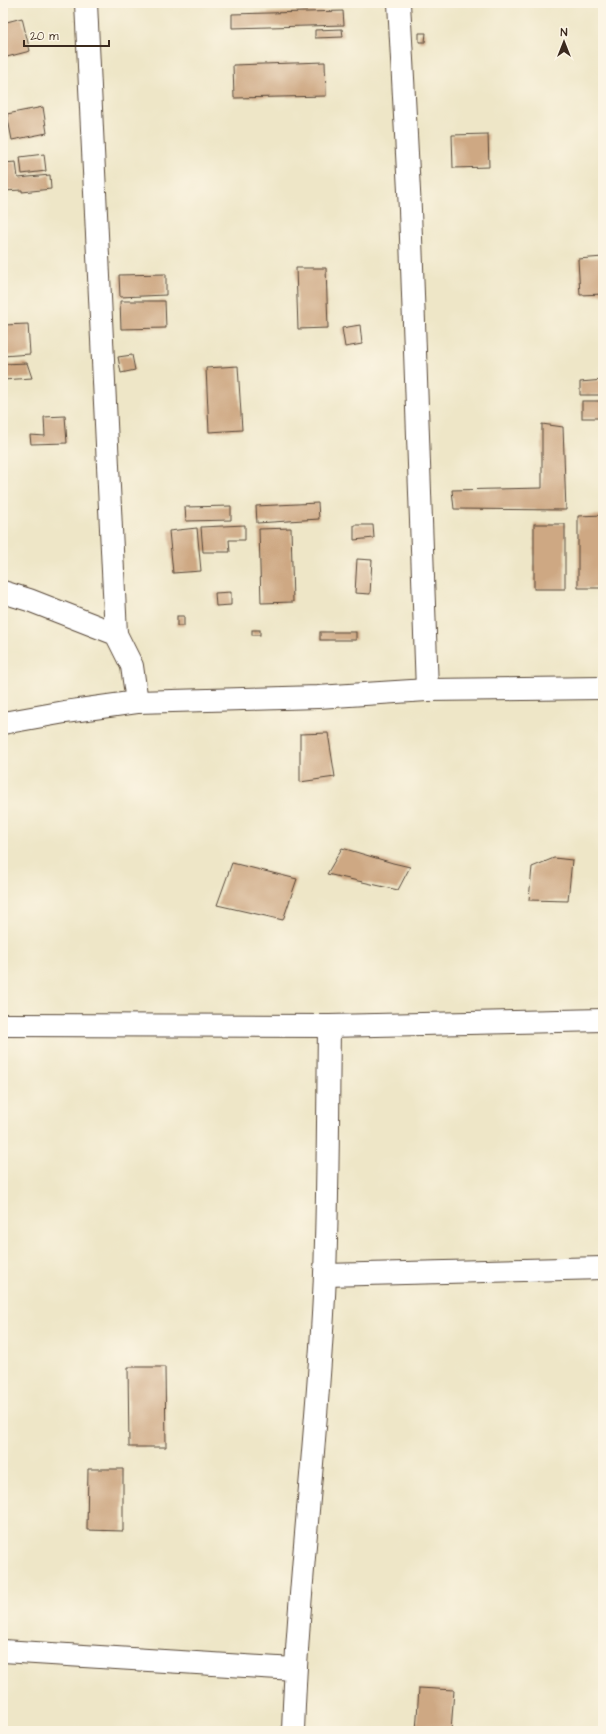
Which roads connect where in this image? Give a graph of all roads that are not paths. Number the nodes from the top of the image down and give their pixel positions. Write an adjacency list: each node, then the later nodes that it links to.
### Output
1 (86, 3): 4 (street)
2 (399, 3): 6 (street)
3 (3, 592): 4 (street)
4 (116, 634): 7 (street)
5 (603, 688): 6 (street)
6 (427, 690): 7 (street)
7 (138, 702): 8 (street)
8 (3, 723)
9 (603, 1020): 11 (street)
10 (3, 1025): 11 (street)
11 (329, 1026): 13 (street)
12 (603, 1268): 13 (street)
13 (325, 1275): 15 (street)
14 (3, 1651): 15 (street)
15 (295, 1668): 16 (street)
16 (293, 1731)

